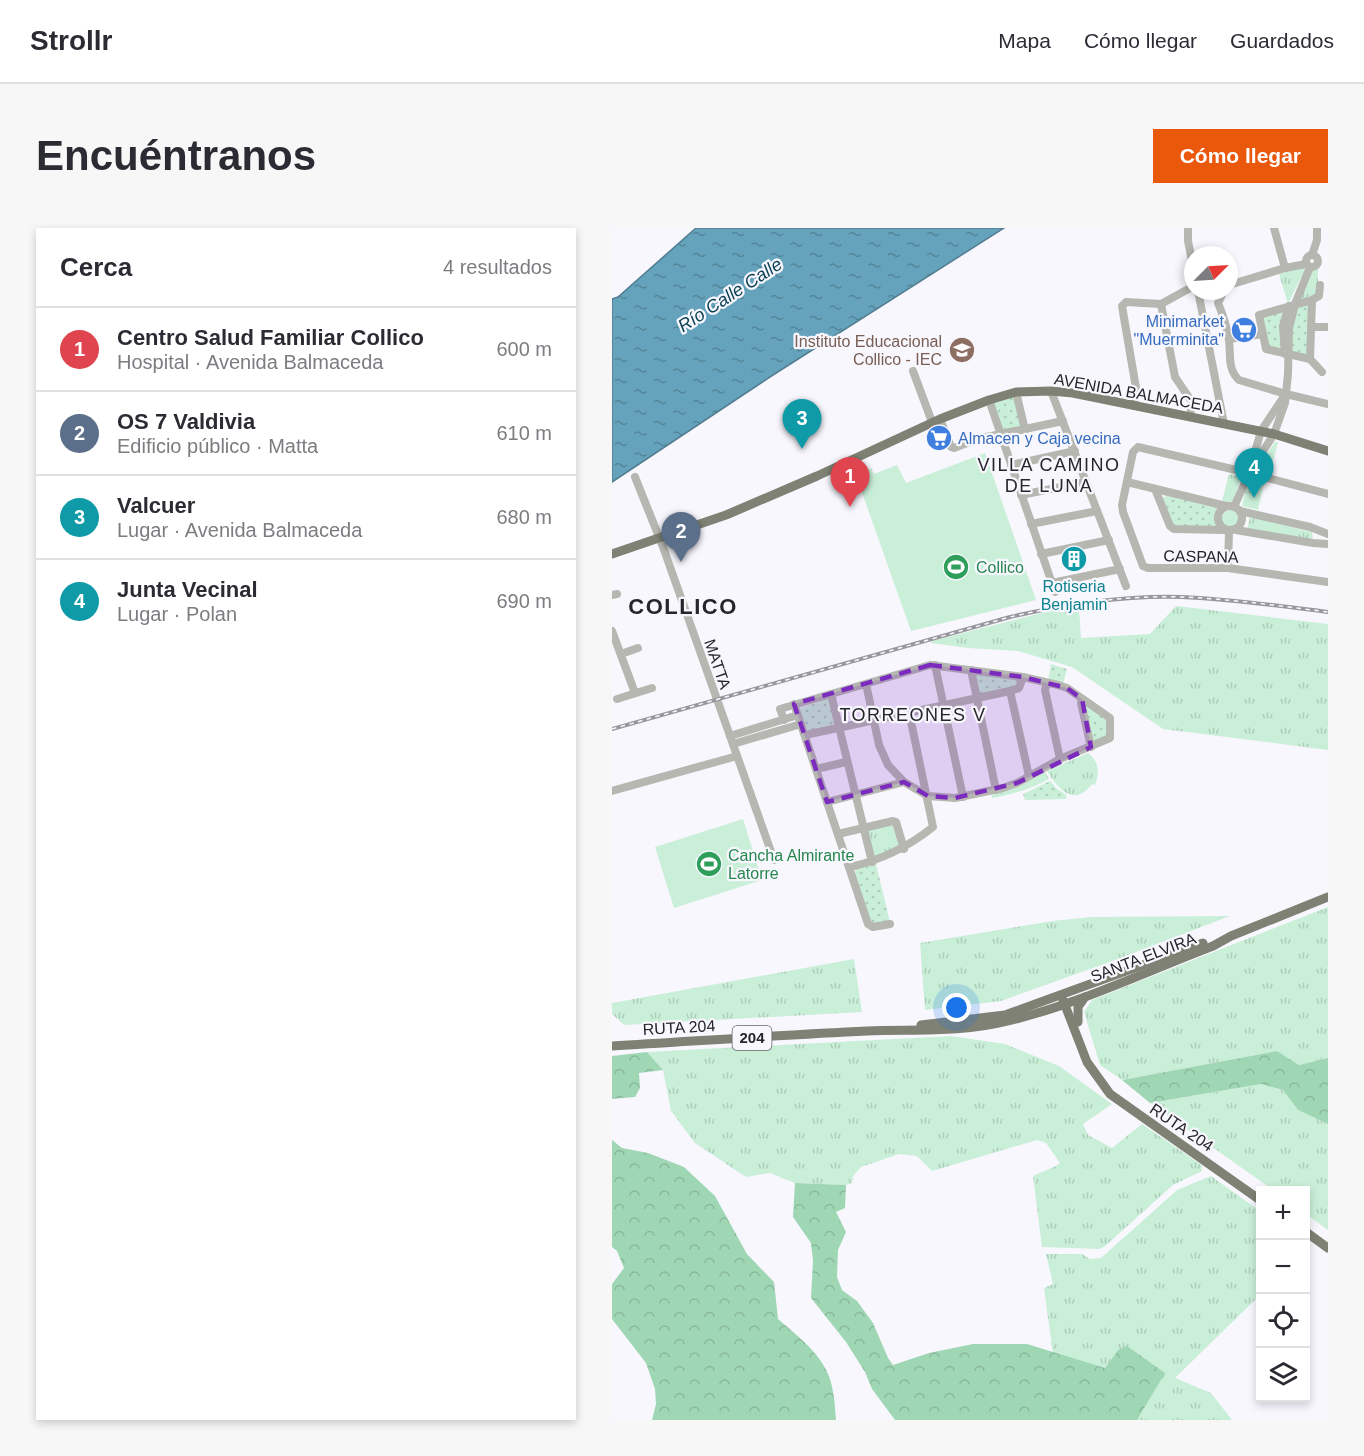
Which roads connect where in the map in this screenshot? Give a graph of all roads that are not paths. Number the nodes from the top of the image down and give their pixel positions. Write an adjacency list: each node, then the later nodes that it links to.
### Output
1 (1188, 228): 4 (street)
2 (1274, 228): 8 (street)
3 (1315, 228): 5 (street)
4 (1189, 246)
5 (1315, 257): 6 (street); 7 (street)
6 (1328, 261)
7 (1308, 265): 8 (street); 16 (street)
8 (1285, 268): 9 (street)
9 (1238, 282)
10 (1320, 285): 14 (street)
11 (1184, 291): 15 (street)
12 (1200, 300): 34 (street)
13 (1220, 300): 20 (street)
14 (1312, 300): 16 (street); 17 (street)
15 (1161, 304): 30 (street); 31 (street)
16 (1292, 305): 19 (street); 21 (street)
17 (1313, 327): 18 (street); 22 (street)
18 (1328, 327)
19 (1263, 334): 20 (street); 21 (street)
20 (1229, 339): 27 (street)
21 (1287, 354): 22 (street); 27 (street)
22 (1310, 359): 24 (street)
23 (913, 371): 32 (street)
24 (1322, 372)
25 (1051, 391): 26 (main road, AVENIDA BALMACEDA); 30 (main road, AVENIDA BALMACEDA); 33 (street)
26 (1016, 392): 28 (main road, AVENIDA BALMACEDA); 35 (street)
27 (1286, 394): 29 (street); 36 (street); 38 (street)
28 (989, 400): 32 (main road, AVENIDA BALMACEDA); 37 (street)
29 (1328, 404)
30 (1134, 406): 31 (main road, AVENIDA BALMACEDA)
31 (1190, 417): 34 (main road, AVENIDA BALMACEDA)
32 (936, 420): 37 (street); 55 (main road, AVENIDA BALMACEDA)
33 (1064, 421): 35 (street); 39 (street)
34 (1224, 424): 36 (main road, AVENIDA BALMACEDA)
35 (1026, 430): 37 (street)
36 (1261, 431): 38 (main road, AVENIDA BALMACEDA); 42 (street)
37 (1000, 434): 41 (street)
38 (1274, 434): 40 (main road, AVENIDA BALMACEDA); 42 (street)
39 (1075, 451): 41 (street); 44 (street)
40 (1328, 452)
41 (1011, 465): 48 (street)
42 (1249, 473): 45 (street, CASPANA); 47 (street, CASPANA); 49 (street)
43 (635, 477): 55 (street, MATTA)
44 (1086, 482): 48 (street); 50 (street)
45 (1127, 482): 46 (street); 61 (street, CASPANA)
46 (1155, 489): 49 (street); 53 (street)
47 (1328, 494)
48 (1021, 495): 51 (street)
49 (1234, 508): 52 (street); 53 (street); 53 (street)
50 (1097, 511): 51 (street); 56 (street)
51 (1031, 524): 60 (street)
52 (1316, 529): 54 (street); 57 (street)
53 (1230, 530): 57 (street); 61 (street)
54 (1328, 534)
55 (659, 537): 59 (main road, AVENIDA BALMACEDA); 88 (street, MATTA)
56 (1108, 540): 60 (street); 62 (street)
57 (1313, 543): 58 (street)
58 (1328, 544)
59 (612, 554)
60 (1041, 554): 62 (street)
61 (1228, 568): 63 (street, CASPANA)
62 (1120, 569): 64 (street)
63 (1328, 582)
64 (1126, 586)
65 (612, 631): 67 (street)
66 (638, 648): 67 (street)
67 (621, 654): 75 (street)
68 (935, 665): 69 (street); 72 (street); 81 (street)
69 (971, 670): 70 (street); 77 (street)
70 (1023, 677): 71 (street); 74 (street)
71 (1047, 683): 79 (street); 91 (street)
72 (866, 684): 76 (street); 85 (street)
73 (652, 688): 75 (street)
74 (1010, 691): 77 (street); 94 (street)
75 (635, 693): 78 (street)
76 (831, 694): 80 (street); 86 (street)
77 (976, 698): 81 (street); 96 (street)
78 (617, 699)
79 (1082, 699): 89 (street); 89 (street)
80 (794, 704): 83 (street); 84 (street)
81 (943, 704): 82 (street); 100 (street)
82 (909, 712): 85 (street); 99 (street)
83 (784, 720): 84 (street); 88 (street)
84 (799, 720): 87 (street); 88 (street)
85 (874, 720): 86 (street); 95 (street)
86 (839, 728): 87 (street); 92 (street)
87 (805, 735): 93 (street)
88 (731, 740): 90 (street, MATTA)
89 (1091, 747): 91 (street)
90 (736, 756): 97 (street); 105 (street, MATTA)
91 (1060, 759): 94 (street)
92 (846, 762): 93 (street); 98 (street)
93 (816, 769): 101 (street)
94 (1029, 776): 96 (street)
95 (904, 782): 98 (street); 99 (street)
96 (996, 790): 100 (street)
97 (612, 791)
98 (854, 795): 101 (street); 102 (street)
99 (928, 796): 100 (street); 104 (street)
100 (963, 797)
101 (827, 802): 103 (street)
102 (863, 828): 103 (street); 104 (street); 106 (street)
103 (838, 834): 107 (street)
104 (904, 849): 106 (street)
105 (774, 860)
106 (872, 862): 107 (street)
107 (850, 867): 109 (street)
108 (1328, 897): 110 (main road, SANTA ELVIRA)
109 (890, 924)
110 (1232, 936): 111 (main road, SANTA ELVIRA); 112 (main road, SANTA ELVIRA)
111 (1087, 995): 112 (main road, SANTA ELVIRA); 115 (main road)
112 (1065, 998): 113 (main road, RUTA 204 / 204); 114 (main road, RUTA 204); 115 (main road, RUTA 204); 116 (main road, RUTA 204 / 204)
113 (1046, 1009): 114 (main road); 116 (main road, RUTA 204 / 204)
114 (1068, 1014): 118 (main road, RUTA 204)
115 (1078, 1022): 118 (main road, RUTA 204)
116 (892, 1030): 117 (main road, RUTA 204 / 204)
117 (612, 1046)
118 (1094, 1072): 119 (main road, RUTA 204)
119 (1256, 1197)
120 (1310, 1235): 121 (main road)
121 (1328, 1248)

